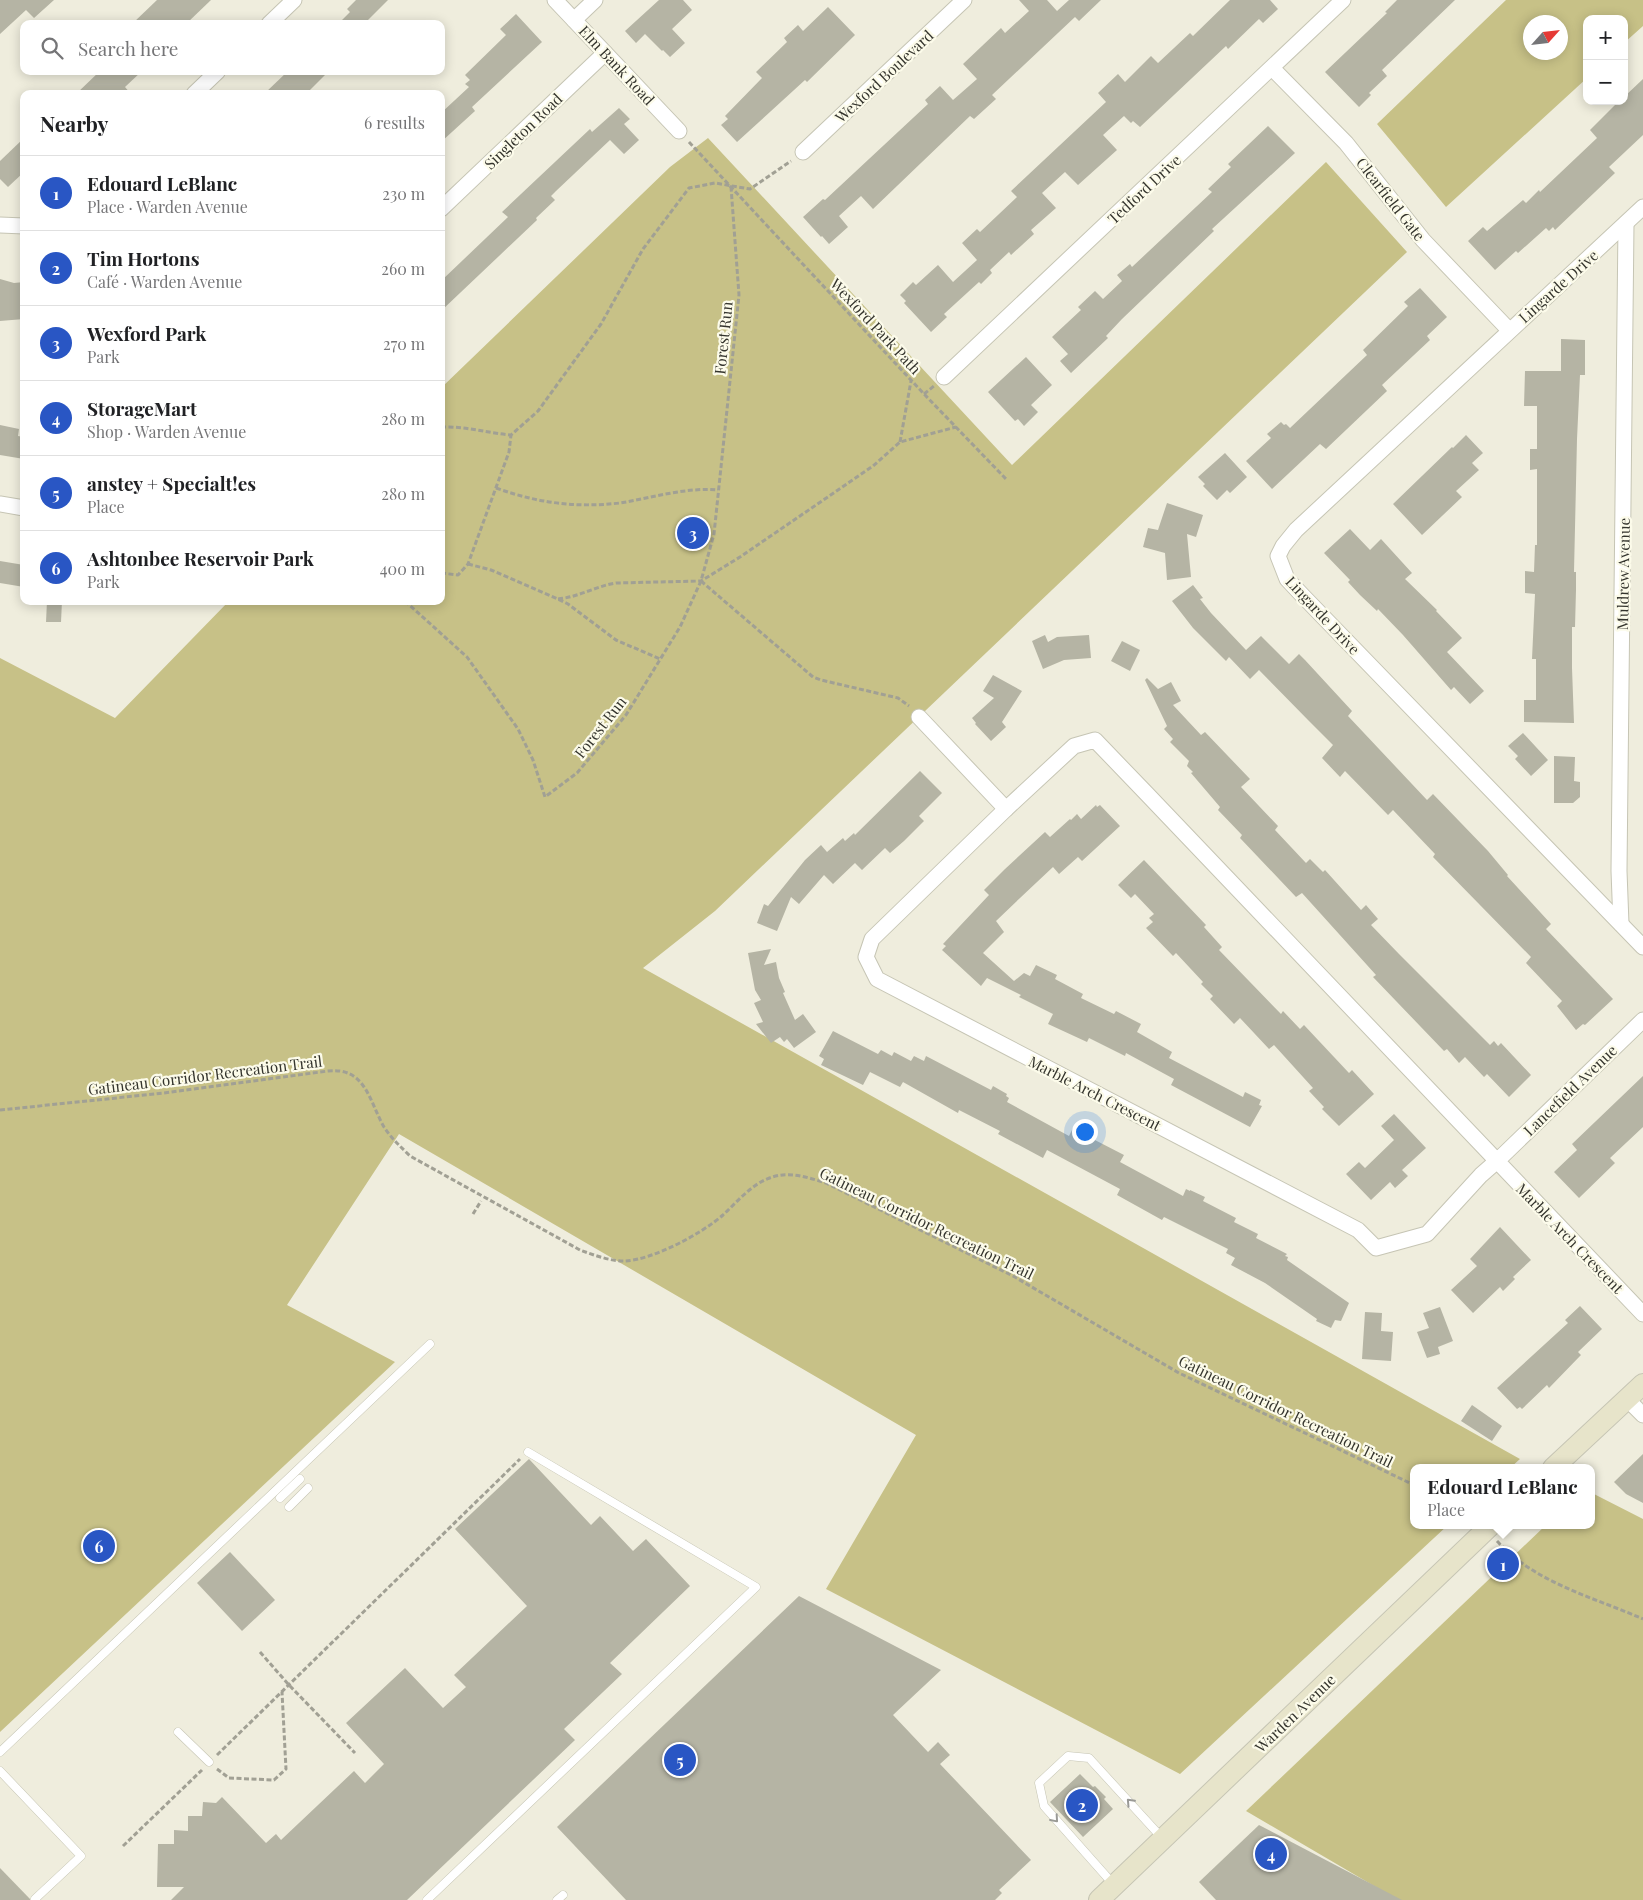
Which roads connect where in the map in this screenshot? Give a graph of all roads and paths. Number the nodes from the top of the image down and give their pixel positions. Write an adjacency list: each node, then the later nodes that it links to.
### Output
1 (294, 0): 6 (street)
2 (555, 0): 7 (street, Elm Bank Road)
3 (595, 0): 7 (street)
4 (964, 0): 13 (street, Wexford Boulevard)
5 (1343, 0): 9 (street, Tedford Drive)
6 (273, 20)
7 (574, 20): 8 (street, Elm Bank Road)
8 (605, 52): 12 (street, Elm Bank Road); 15 (street, Singleton Road)
9 (1272, 68): 20 (street, Clearfield Gate); 21 (street, Tedford Drive)
10 (214, 75): 11 (street)
11 (198, 90)
12 (679, 131): 14 (path, Wexford Park Path)
13 (804, 152): 14 (path)
14 (731, 187): 22 (path, Wexford Park Path); 25 (path); 29 (path, Forest Run)
15 (445, 205)
16 (1643, 207): 17 (street, Lingarde Drive)
17 (1626, 224): 20 (street, Lingarde Drive); 41 (street, Muldrew Avenue)
18 (0, 225): 19 (street)
19 (20, 226)
20 (1509, 330): 41 (street, Lingarde Drive)
21 (944, 378)
22 (911, 381): 24 (path, Wexford Park Path); 26 (path)
23 (445, 427): 25 (path)
24 (956, 427): 26 (path); 27 (path, Wexford Park Path)
25 (511, 436): 28 (path)
26 (900, 442): 34 (path)
27 (1006, 479)
28 (496, 488): 29 (path); 32 (path)
29 (718, 490): 34 (path, Forest Run)
30 (0, 504): 31 (street)
31 (20, 507)
32 (468, 564): 33 (path); 35 (path)
33 (445, 573)
34 (701, 581): 35 (path); 37 (path, Forest Run); 38 (path)
35 (558, 598): 37 (path)
36 (409, 605): 37 (path, Forest Run)
37 (661, 659)
38 (905, 702)
39 (919, 717): 40 (street)
40 (1006, 809): 45 (street, Marble Arch Crescent); 45 (street, Marble Arch Crescent)
41 (1621, 924): 42 (street, Lingarde Drive)
42 (1643, 947)
43 (1643, 1020): 45 (street, Lancefield Avenue)
44 (0, 1110): 55 (path, Gatineau Corridor Recreation Trail)
45 (1497, 1161): 48 (street, Marble Arch Crescent)
46 (481, 1201): 47 (path)
47 (473, 1214)
48 (1643, 1314)
49 (430, 1344): 65 (lane)
50 (1643, 1384): 51 (main road)
51 (1627, 1399): 52 (street); 54 (main road)
52 (1643, 1415)
53 (528, 1452): 62 (path); 73 (lane)
54 (1557, 1464)
55 (1410, 1483)
56 (308, 1488): 57 (lane)
57 (288, 1507)
58 (1487, 1529): 69 (main road, Warden Avenue)
59 (1505, 1550): 60 (path)
60 (1643, 1619)
61 (260, 1652): 62 (path)
62 (289, 1685): 63 (path); 66 (path)
63 (282, 1692): 67 (path); 67 (path)
64 (178, 1732): 67 (lane)
65 (0, 1752)
66 (355, 1753)
67 (209, 1762): 70 (path)
68 (0, 1771): 72 (lane)
69 (1163, 1839): 71 (main road, Warden Avenue); 71 (lane, one-way to 71)
70 (123, 1846)
71 (1114, 1885): 74 (main road, Warden Avenue)
72 (35, 1899)
73 (427, 1900)
74 (1099, 1900)

